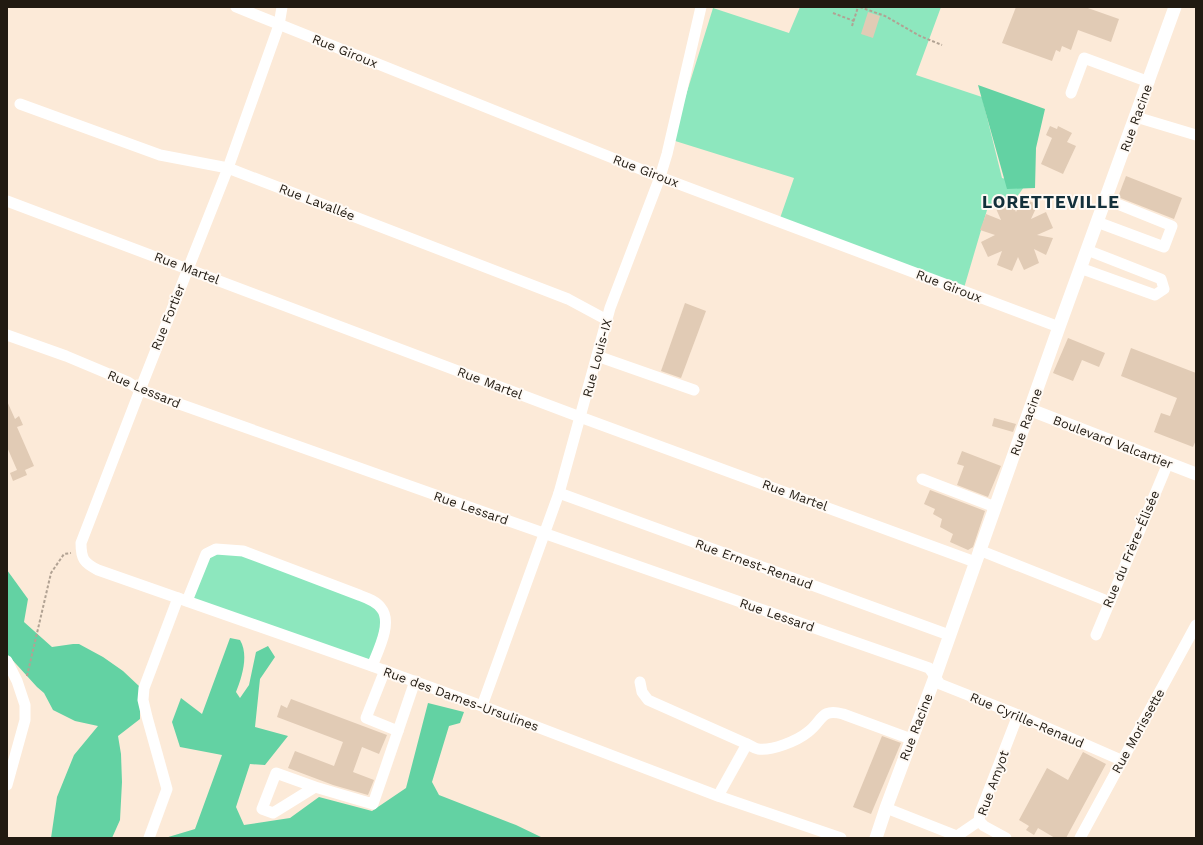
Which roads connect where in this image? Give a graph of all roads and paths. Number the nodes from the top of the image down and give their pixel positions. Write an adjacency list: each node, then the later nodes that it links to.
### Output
1 (236, 7): 8 (street, Rue Giroux)
2 (282, 7): 8 (street, Rue Fortier)
3 (701, 7): 17 (street, Rue Louis-IX)
4 (859, 7): 7 (path); 10 (path)
5 (1175, 7): 11 (main road, Rue Racine)
6 (833, 13): 7 (path)
7 (854, 21): 9 (path)
8 (279, 25): 16 (street, Rue Fortier); 17 (street, Rue Giroux)
9 (852, 26)
10 (942, 45)
11 (1149, 82): 12 (street); 14 (main road, Rue Racine)
12 (1071, 93)
13 (20, 104): 16 (street, Rue Lavallée)
14 (1136, 117): 15 (street); 18 (main road, Rue Racine)
15 (1196, 135)
16 (228, 168): 22 (street, Rue Fortier); 24 (street, Rue Lavallée)
17 (660, 177): 24 (street, Rue Louis-IX); 25 (street, Rue Giroux)
18 (1106, 199): 20 (main road, Rue Racine); 20 (street)
19 (7, 201): 22 (street, Rue Martel)
20 (1097, 222): 21 (main road, Rue Racine)
21 (1087, 250): 23 (main road, Rue Racine); 23 (street)
22 (188, 268): 28 (street, Rue Fortier); 31 (street, Rue Martel)
23 (1080, 268): 25 (main road, Rue Racine)
24 (607, 320): 27 (street, Rue Louis-IX)
25 (1059, 327): 30 (main road, Rue Racine)
26 (7, 335): 28 (street, Rue Lessard)
27 (597, 356): 29 (street); 31 (street, Rue Louis-IX)
28 (140, 390): 37 (street, Rue Lessard); 38 (street, Rue Fortier)
29 (694, 390)
30 (1030, 410): 32 (main road, Boulevard Valcartier); 36 (main road, Rue Racine)
31 (580, 417): 35 (street, Rue Louis-IX); 39 (street, Rue Martel)
32 (1168, 464): 33 (main road, Boulevard Valcartier); 41 (street, Rue du Frère-Élisée)
33 (1196, 474)
34 (922, 479): 36 (street)
35 (559, 493): 37 (street, Rue Louis-IX); 43 (street, Rue Ernest-Renaud)
36 (995, 507): 39 (main road, Rue Racine)
37 (544, 533): 49 (street, Rue Lessard); 53 (street, Rue Louis-IX)
38 (82, 555): 40 (street, Rue des Dames-Ursulines); 52 (path)
39 (977, 556): 41 (street, Rue Martel); 43 (main road, Rue Racine)
40 (182, 600): 47 (street, Rue des Dames-Ursulines); 47 (street); 65 (street)
41 (1110, 602): 44 (street, Rue du Frère-Élisée)
42 (1196, 625): 45 (street, Rue Morissette)
43 (949, 635): 49 (main road, Rue Racine)
44 (1096, 635)
45 (1193, 638): 58 (street, Rue Morissette)
46 (7, 661): 52 (street)
47 (372, 666): 48 (street, Rue des Dames-Ursulines)
48 (385, 670): 50 (street, Rue des Dames-Ursulines); 55 (street)
49 (935, 677): 54 (street, Rue Cyrille-Renaud); 56 (main road, Rue Racine)
50 (415, 681): 53 (street, Rue des Dames-Ursulines); 55 (street)
51 (640, 682): 57 (street)
52 (20, 690): 59 (street)
53 (482, 706): 61 (street, Rue des Dames-Ursulines)
54 (1018, 715): 58 (street, Rue Cyrille-Renaud); 63 (street, Rue Amyot)
55 (398, 730): 60 (street)
56 (911, 740): 57 (street); 62 (main road, Rue Racine)
57 (747, 744): 61 (street)
58 (1121, 760): 69 (street, Rue Morissette)
59 (7, 784)
60 (315, 786): 60 (street)
61 (718, 796): 66 (street, Rue des Dames-Ursulines)
62 (886, 808): 64 (street); 67 (main road, Rue Racine)
63 (979, 821): 64 (street); 68 (street, Rue Amyot)
64 (956, 837)
65 (149, 838)
66 (841, 838)
67 (876, 838)
68 (1006, 838)
69 (1080, 838)

